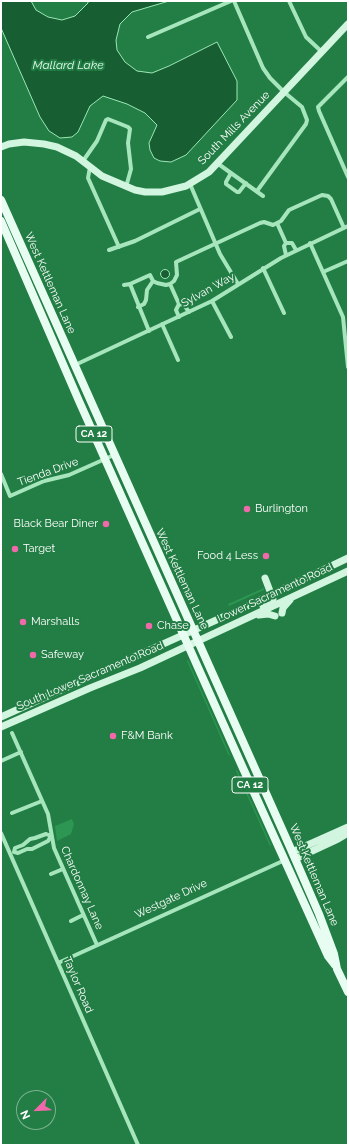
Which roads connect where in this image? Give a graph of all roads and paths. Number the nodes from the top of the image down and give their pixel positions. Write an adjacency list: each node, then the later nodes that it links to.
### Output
1 (233, 1): 4 (street); 7 (street)
2 (289, 1): 5 (street)
3 (348, 25): 5 (main road, South Mills Avenue)
4 (148, 37)
5 (322, 52): 7 (main road, South Mills Avenue)
6 (348, 77): 13 (street)
7 (284, 92): 10 (main road, South Mills Avenue); 17 (street)
8 (1, 147): 9 (main road, South Mills Avenue)
9 (83, 162): 11 (main road, South Mills Avenue); 16 (street)
10 (217, 163): 12 (street); 15 (main road, South Mills Avenue)
11 (90, 167): 16 (main road, South Mills Avenue); 27 (street)
12 (231, 173): 14 (street); 14 (street)
13 (348, 176)
14 (246, 183): 17 (street)
15 (190, 184): 16 (main road, South Mills Avenue); 20 (street)
16 (126, 187)
17 (257, 191): 18 (street)
18 (263, 196)
19 (1, 200): 51 (main road, West Kettleman Lane / CA 12)
20 (200, 209): 25 (street); 27 (street)
21 (1, 221): 54 (main road, West Kettleman Lane / CA 12)
22 (277, 224): 23 (street); 24 (street); 25 (street)
23 (346, 227): 26 (street, Sylvan Way)
24 (286, 243): 29 (street); 30 (street)
25 (216, 244): 36 (street); 37 (street)
26 (310, 244): 29 (street, Sylvan Way); 33 (street)
27 (119, 247): 28 (street)
28 (110, 250)
29 (296, 250): 30 (street, Sylvan Way)
30 (286, 255): 32 (street, Sylvan Way)
31 (348, 261): 33 (street)
32 (263, 268): 37 (street, Sylvan Way); 43 (street)
33 (323, 272): 46 (street)
34 (153, 280): 35 (street); 36 (street); 41 (street)
35 (130, 284): 38 (street); 41 (street)
36 (170, 284): 40 (street)
37 (238, 284): 39 (street, Sylvan Way)
38 (124, 285)
39 (212, 301): 42 (street, Sylvan Way); 49 (street)
40 (179, 304): 42 (street); 45 (street)
41 (138, 307): 48 (street)
42 (189, 312): 45 (street, Sylvan Way)
43 (284, 313)
44 (348, 315): 46 (street)
45 (179, 317): 47 (street, Sylvan Way)
46 (343, 317): 52 (street)
47 (162, 324): 48 (street, Sylvan Way); 50 (street)
48 (149, 331): 51 (street, Sylvan Way)
49 (231, 337)
50 (178, 360)
51 (75, 366): 53 (main road, West Kettleman Lane / CA 12)
52 (348, 367)
53 (114, 455): 54 (street, Tienda Drive); 64 (main road, West Kettleman Lane / CA 12)
54 (105, 460): 55 (street, Tienda Drive); 65 (main road, West Kettleman Lane / CA 12)
55 (1, 474)
56 (348, 558): 59 (main road, Lower Sacramento Road)
57 (348, 571): 60 (main road, Lower Sacramento Road)
58 (265, 578): 59 (main road)
59 (272, 594): 63 (main road); 64 (main road, Lower Sacramento Road)
60 (296, 596): 61 (main road); 63 (main road, Lower Sacramento Road)
61 (282, 613)
62 (275, 616): 63 (main road)
63 (247, 619): 66 (main road, Lower Sacramento Road)
64 (194, 631): 65 (main road, South Lower Sacramento Road); 66 (main road, West Kettleman Lane / CA 12)
65 (184, 635): 67 (main road, West Kettleman Lane / CA 12); 68 (main road, South Lower Sacramento Road)
66 (199, 641): 67 (main road, Lower Sacramento Road); 83 (main road, West Kettleman Lane / CA 12)
67 (188, 646): 69 (main road, South Lower Sacramento Road); 84 (main road, West Kettleman Lane / CA 12)
68 (1, 717)
69 (1, 726)
70 (12, 733): 71 (street, Chardonnay Lane)
71 (21, 752): 72 (street); 73 (street, Chardonnay Lane)
72 (1, 761)
73 (42, 801): 74 (street); 78 (street, Chardonnay Lane)
74 (12, 813)
75 (348, 827): 83 (main road)
76 (1, 833): 79 (street, Taylor Road)
77 (348, 833): 83 (main road)
78 (51, 836): 80 (street); 81 (street); 85 (street, Chardonnay Lane)
79 (2, 838): 82 (street, Taylor Road)
80 (35, 838): 81 (street); 82 (street)
81 (38, 845): 82 (street)
82 (12, 852): 90 (street, Taylor Road)
83 (293, 856): 84 (main road, Westgate Drive); 91 (main road, West Kettleman Lane / CA 12)
84 (284, 860): 89 (street, Westgate Drive); 91 (main road, West Kettleman Lane / CA 12)
85 (63, 869): 86 (street); 87 (street, Chardonnay Lane)
86 (51, 874)
87 (83, 915): 88 (street); 89 (street, Chardonnay Lane)
88 (71, 920)
89 (97, 945): 90 (street, Westgate Drive)
90 (58, 963): 93 (street, Taylor Road)
91 (337, 969): 92 (main road, West Kettleman Lane / CA 12)
92 (348, 992)
93 (138, 1145)

